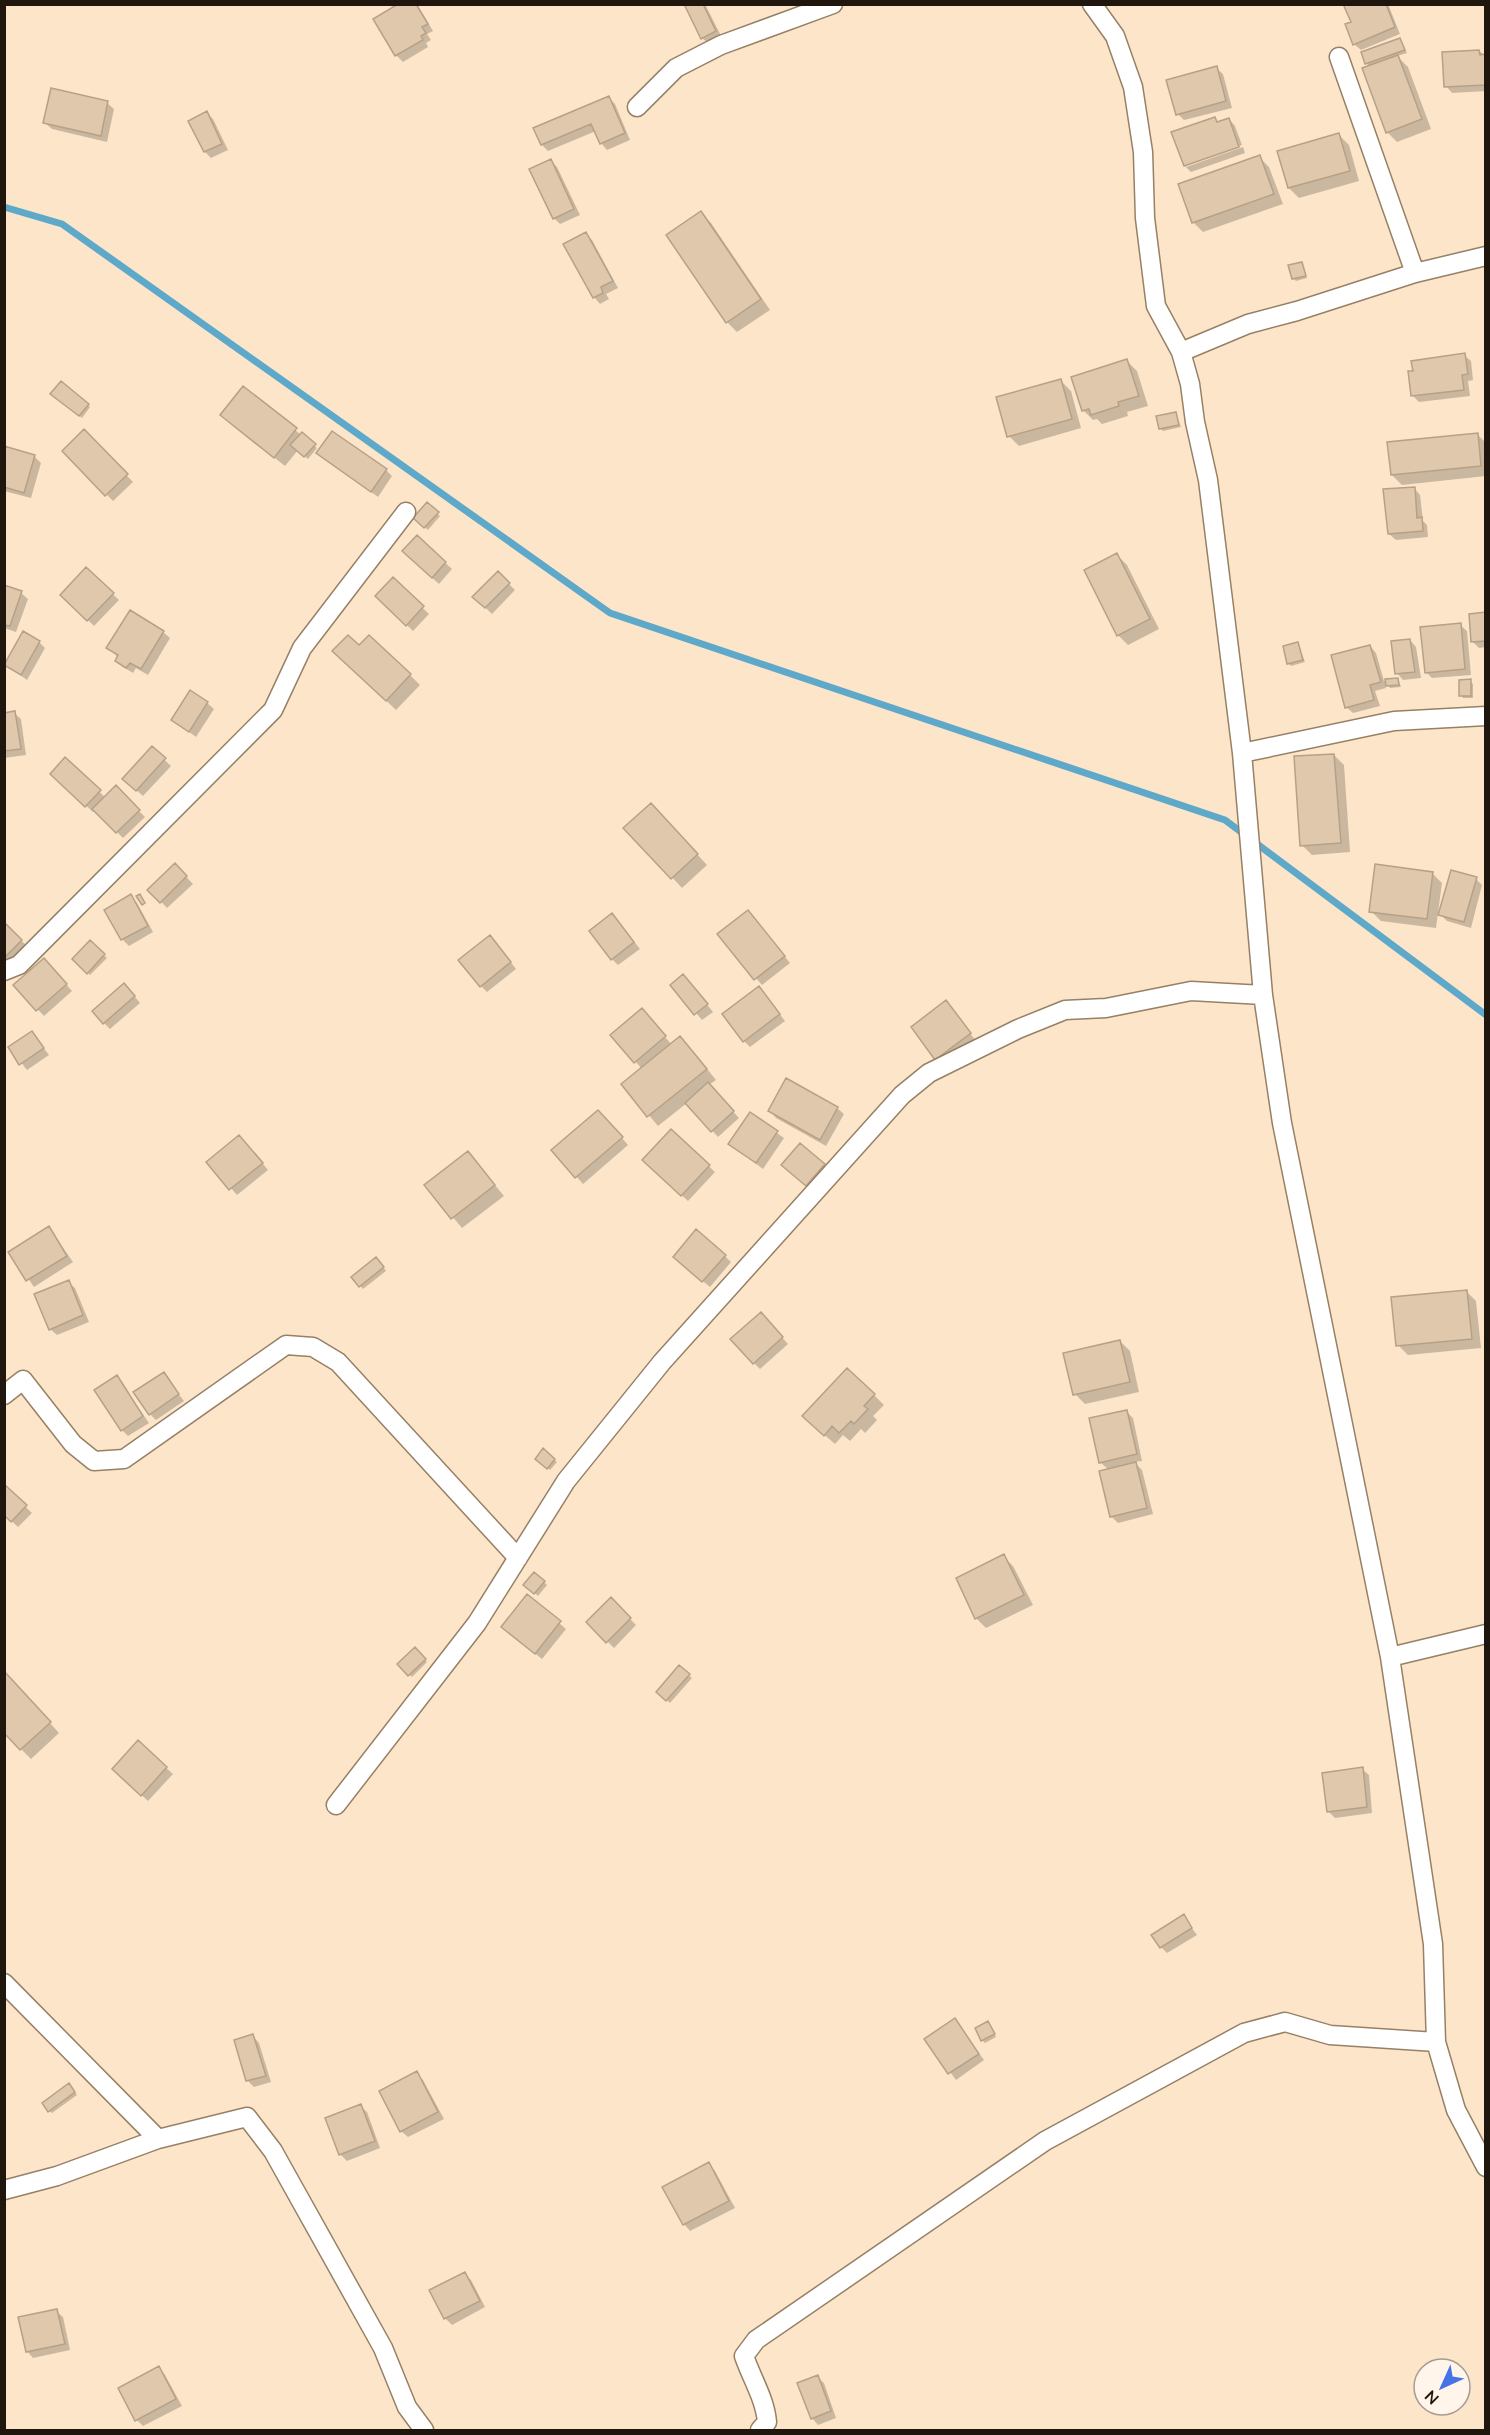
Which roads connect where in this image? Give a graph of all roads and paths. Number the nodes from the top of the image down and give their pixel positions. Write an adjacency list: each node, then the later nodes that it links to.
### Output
1 (833, 4): 4 (street)
2 (1092, 4): 7 (street)
3 (1339, 57): 6 (street)
4 (637, 107)
5 (1485, 256): 6 (street)
6 (1415, 273): 7 (street)
7 (1181, 352): 10 (street)
8 (406, 512): 11 (street)
9 (1485, 716): 10 (street)
10 (1242, 753): 12 (street)
11 (4, 971)
12 (1263, 995): 14 (street); 17 (street)
13 (4, 1395): 14 (street)
14 (518, 1557): 18 (street)
15 (1485, 1634): 17 (street)
16 (1485, 1638): 17 (street)
17 (1389, 1657): 20 (street)
18 (336, 1805)
19 (4, 1983): 21 (street)
20 (1436, 2042): 22 (street); 25 (street)
21 (158, 2139): 23 (street); 24 (street)
22 (1485, 2167)
23 (4, 2190)
24 (424, 2430)
25 (760, 2430)

